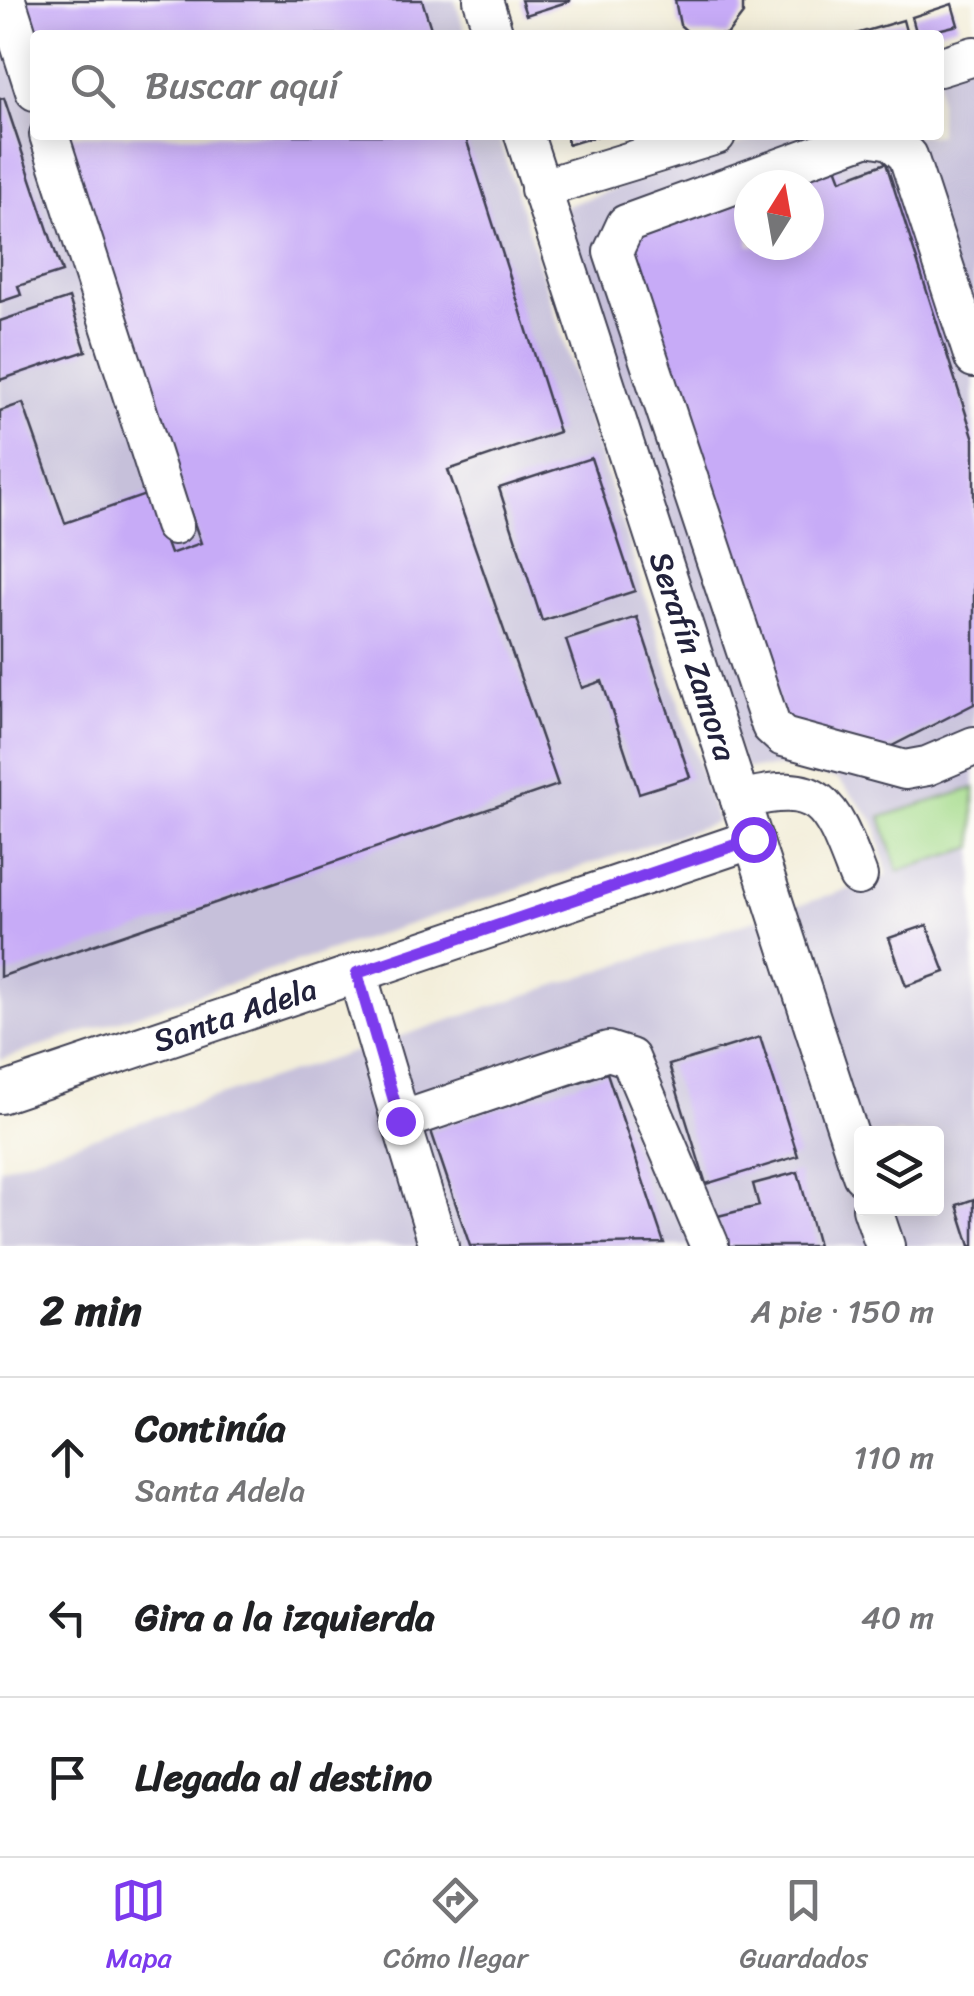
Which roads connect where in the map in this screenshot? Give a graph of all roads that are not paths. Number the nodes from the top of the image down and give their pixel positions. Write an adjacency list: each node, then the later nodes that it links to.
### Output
1 (6, 0): 6 (street)
2 (483, 0): 3 (street)
3 (492, 30)
4 (974, 56): 5 (street)
5 (944, 65)
6 (30, 74)
7 (51, 140): 14 (street)
8 (525, 140): 12 (street, Serafín Zamora)
9 (700, 140): 12 (street)
10 (857, 140): 16 (street)
11 (891, 140): 13 (street)
12 (540, 189): 18 (street, Serafín Zamora)
13 (974, 358)
14 (174, 525)
15 (974, 746): 16 (street)
16 (823, 750): 17 (street)
17 (807, 795): 18 (street); 20 (street)
18 (740, 800): 19 (street, Serafín Zamora)
19 (753, 839): 21 (street, Santa Adela); 24 (street, Serafín Zamora)
20 (858, 876)
21 (357, 973): 22 (street, Santa Adela); 23 (street)
22 (0, 1094)
23 (400, 1121): 26 (street); 27 (street)
24 (854, 1150)
25 (875, 1216): 28 (street)
26 (708, 1244)
27 (439, 1246)
28 (884, 1246)

